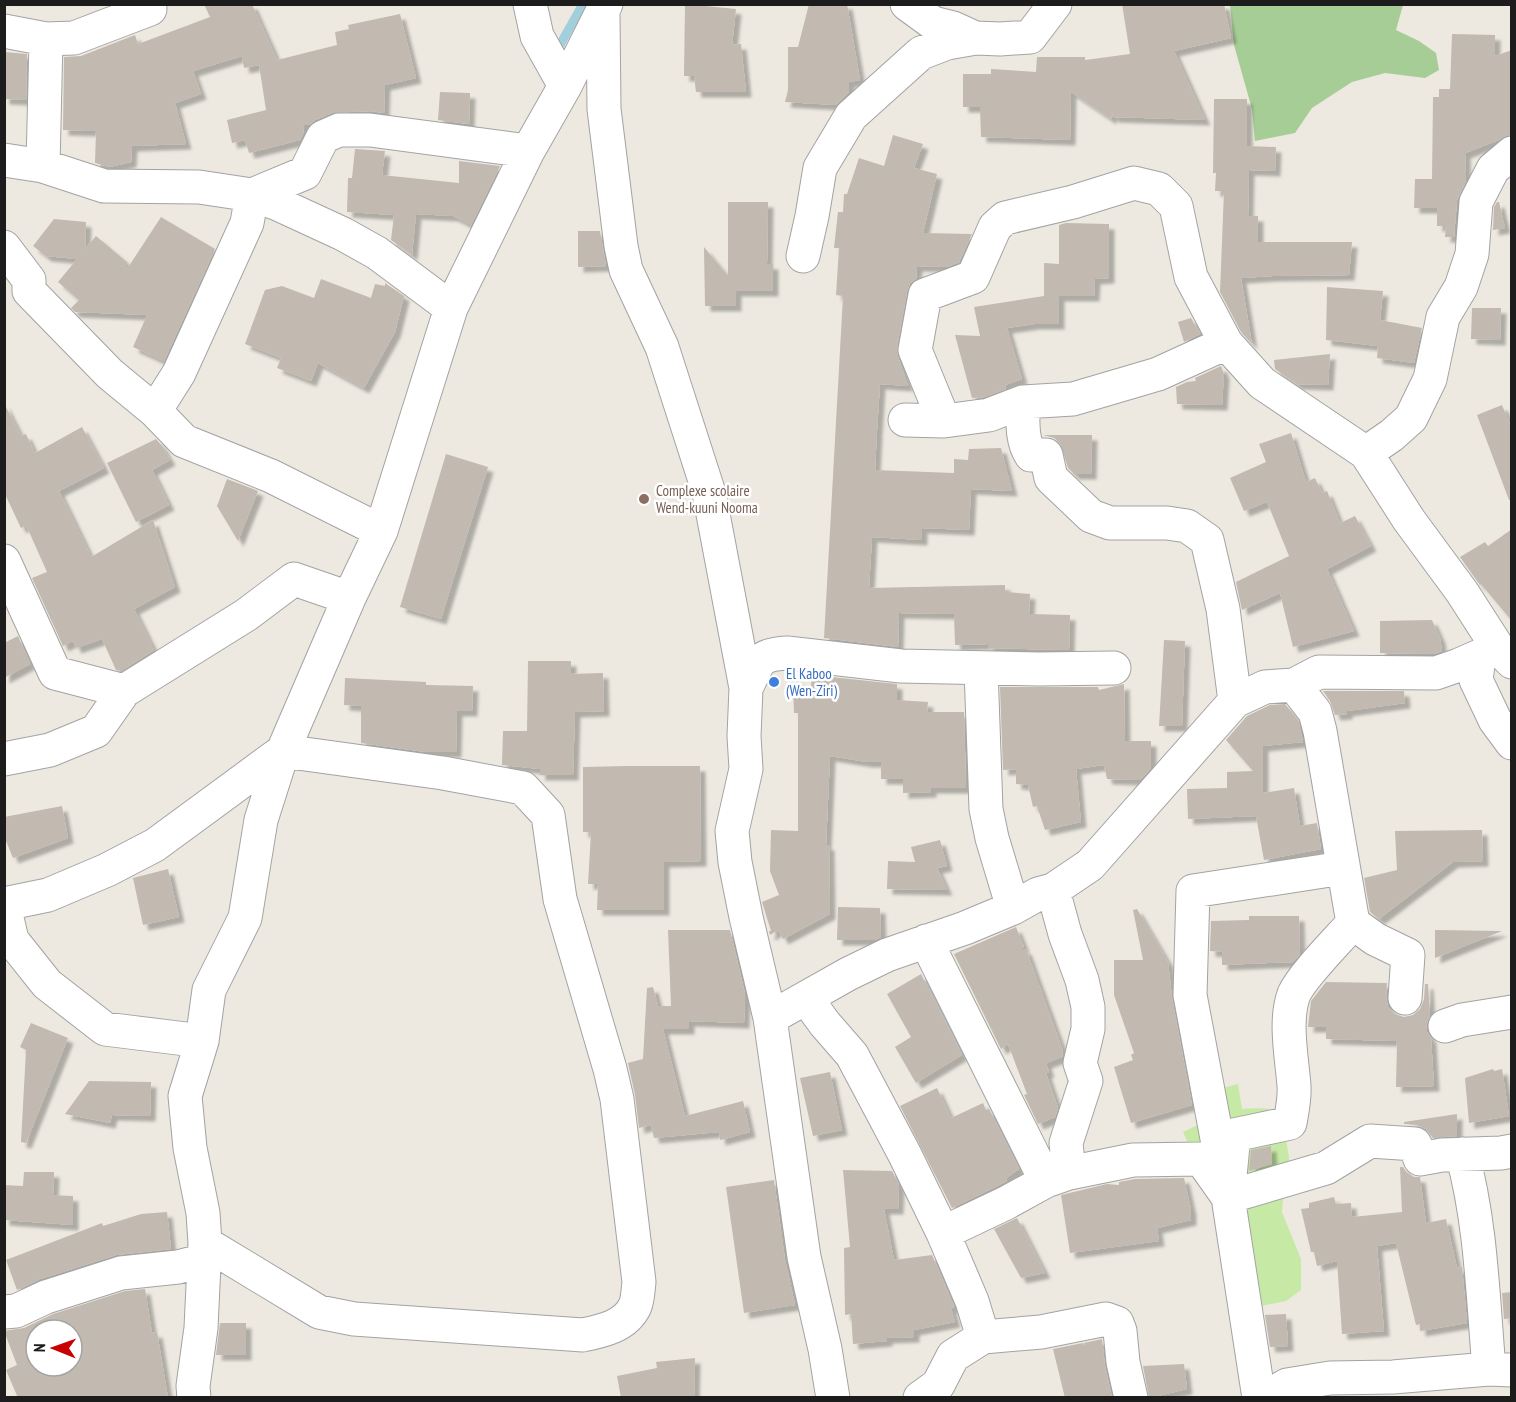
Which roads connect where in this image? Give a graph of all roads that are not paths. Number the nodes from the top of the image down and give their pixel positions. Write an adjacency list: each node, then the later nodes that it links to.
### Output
1 (530, 4): 9 (street)
2 (908, 4): 7 (street)
3 (1055, 4): 7 (street)
4 (604, 8): 9 (street); 31 (street)
5 (150, 9): 8 (street)
6 (4, 31): 8 (street)
7 (976, 38): 16 (street)
8 (46, 39): 13 (street)
9 (565, 86): 10 (street)
10 (528, 150): 14 (street); 17 (street)
11 (1512, 153): 23 (street)
12 (4, 160): 13 (street)
13 (43, 166): 14 (street)
14 (252, 195): 17 (street); 20 (street)
15 (4, 247): 20 (street)
16 (803, 256)
17 (451, 308): 24 (street)
18 (1226, 343): 19 (street); 22 (street); 23 (street)
19 (1023, 402): 22 (street); 33 (street)
20 (155, 411): 24 (street)
21 (905, 420): 22 (street)
22 (944, 421)
23 (1366, 453): 27 (street)
24 (381, 531): 26 (street)
25 (4, 561): 32 (street)
26 (350, 598): 32 (street); 35 (street)
27 (1496, 656): 30 (street); 34 (street)
28 (1114, 668): 29 (street)
29 (981, 669): 31 (street); 40 (street)
30 (1294, 685): 33 (street); 37 (street)
31 (746, 688): 47 (street)
32 (124, 691): 36 (street)
33 (1235, 700): 38 (street)
34 (1512, 743)
35 (283, 751): 39 (street); 49 (street); 55 (street)
36 (4, 759)
37 (1343, 868): 42 (street); 53 (street)
38 (1053, 890): 40 (street); 52 (street)
39 (4, 904)
40 (1013, 908): 43 (street)
41 (4, 913): 49 (street)
42 (1353, 923): 45 (street); 53 (street)
43 (926, 941): 44 (street); 52 (street)
44 (806, 998): 47 (street); 54 (street)
45 (1405, 999)
46 (1512, 1012): 48 (street)
47 (771, 1018): 60 (street)
48 (1445, 1026)
49 (202, 1041): 55 (street)
50 (1512, 1151): 51 (street)
51 (1462, 1154): 53 (street); 58 (street)
52 (1058, 1177): 53 (street); 54 (street)
53 (1228, 1197): 63 (street)
54 (943, 1233): 57 (street)
55 (205, 1251): 56 (street); 59 (street)
56 (4, 1312)
57 (983, 1337): 61 (street); 62 (street)
58 (1500, 1370): 64 (street)
59 (194, 1398)
60 (833, 1398)
61 (920, 1398)
62 (1131, 1398)
63 (1259, 1398)
64 (1265, 1398)

